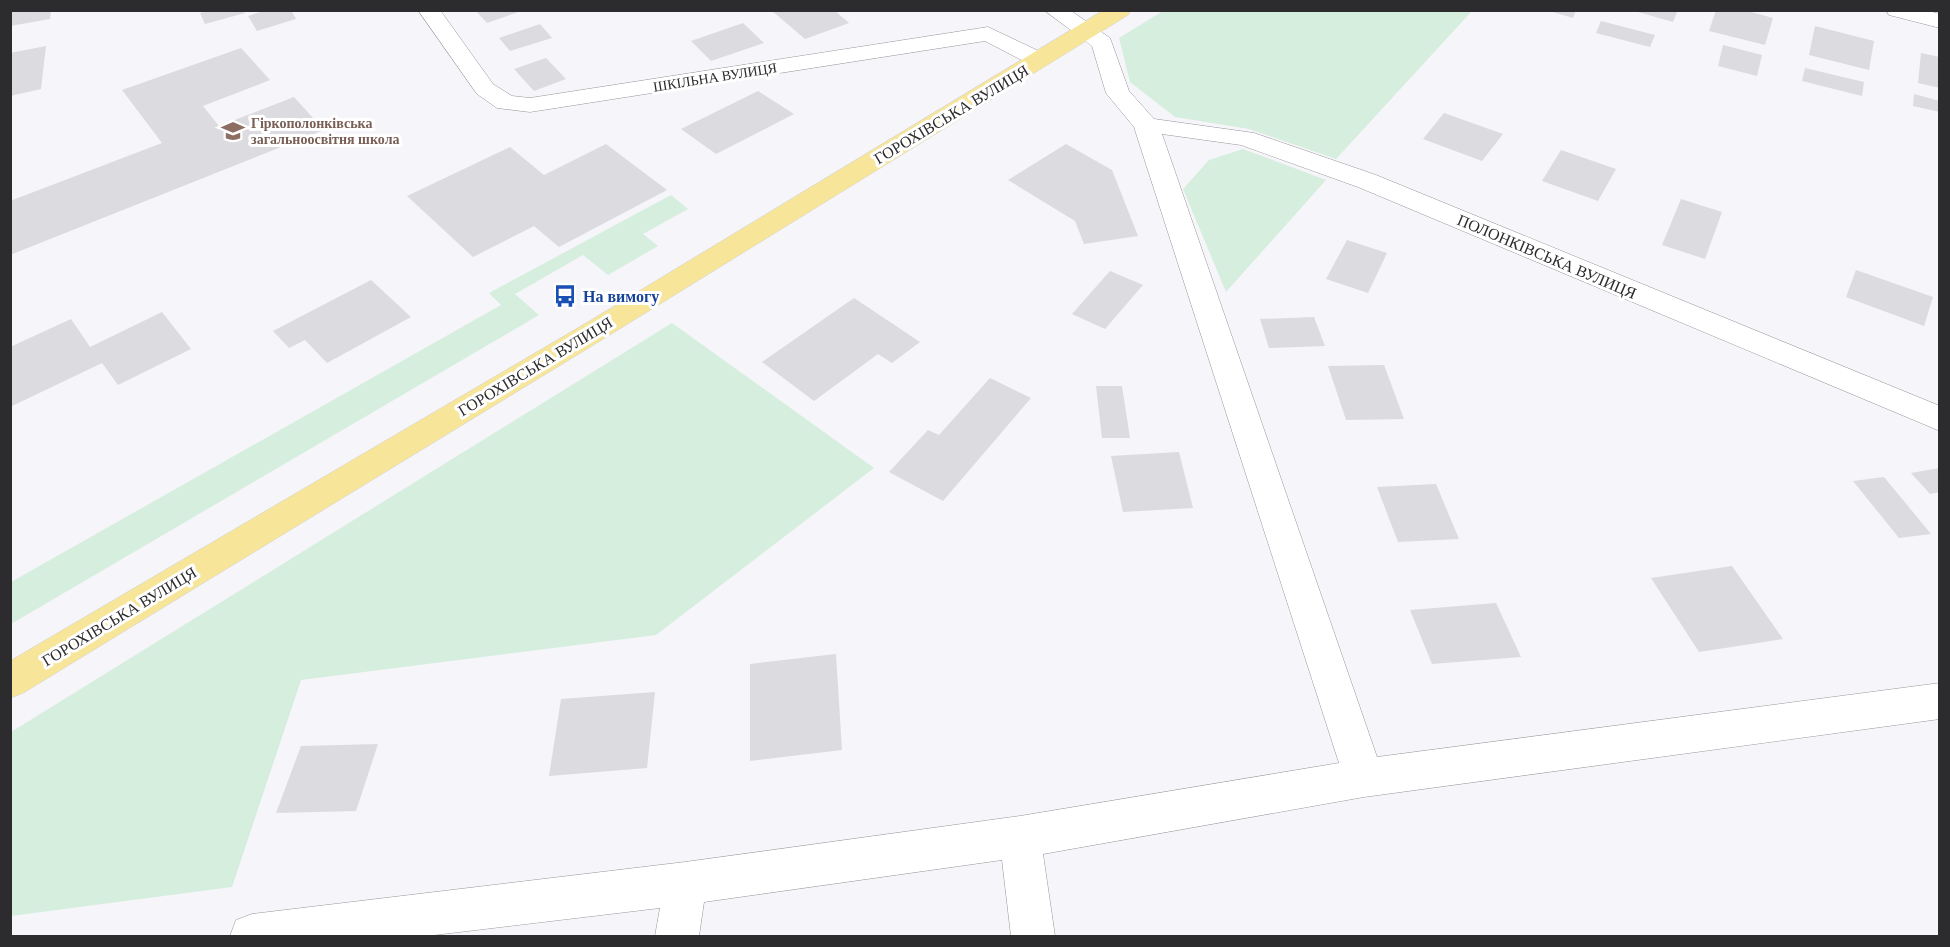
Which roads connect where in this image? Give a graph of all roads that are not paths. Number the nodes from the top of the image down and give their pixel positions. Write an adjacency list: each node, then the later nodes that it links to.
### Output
1 (429, 10): 7 (street, ШКІЛЬНА ВУЛИЦЯ)
2 (1055, 10): 6 (street)
3 (1120, 10): 6 (main road, ГОРОХІВСЬКА ВУЛИЦЯ)
4 (1897, 10): 5 (street)
5 (1940, 21)
6 (1085, 32): 7 (main road, ГОРОХІВСЬКА ВУЛИЦЯ); 8 (street)
7 (1039, 60): 10 (main road, ГОРОХІВСЬКА ВУЛИЦЯ)
8 (1146, 124): 9 (street, ПОЛОНКІВСЬКА ВУЛИЦЯ); 12 (street)
9 (1940, 419)
10 (10, 681)
11 (1940, 701): 12 (street)
12 (1364, 778): 13 (street)
13 (1020, 837): 14 (street); 17 (street)
14 (685, 883): 15 (street); 16 (street)
15 (252, 936)
16 (677, 936)
17 (1033, 936)

